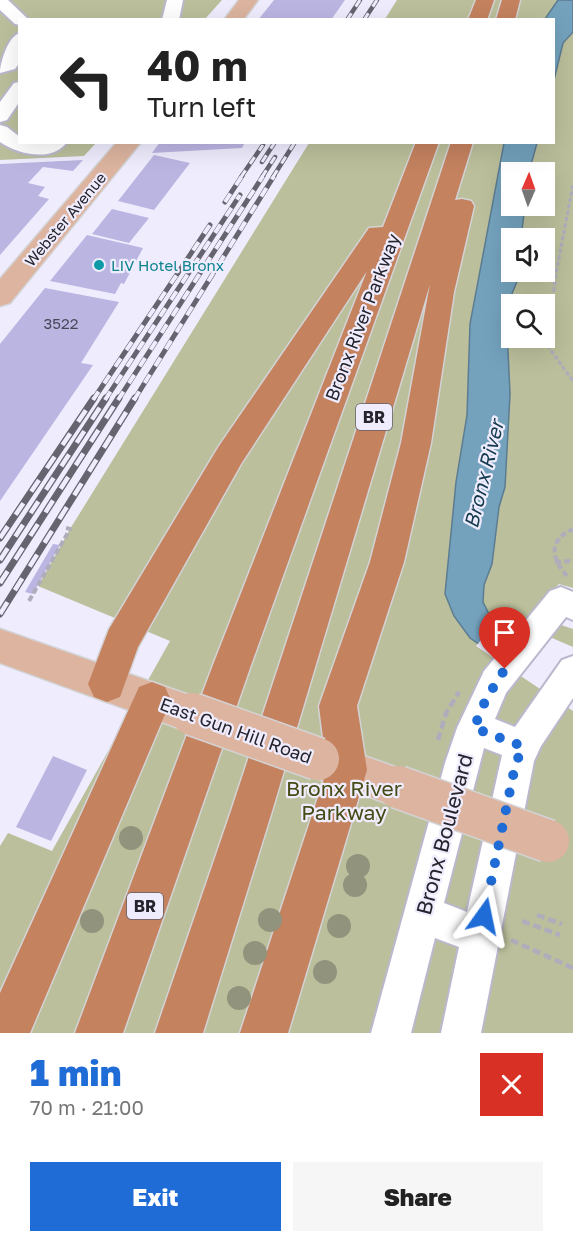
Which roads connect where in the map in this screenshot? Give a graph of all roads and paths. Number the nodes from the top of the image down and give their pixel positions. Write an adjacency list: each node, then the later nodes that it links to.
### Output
1 (175, 0): 7 (street)
2 (249, 0): 8 (main road)
3 (485, 0): 9 (highway)
4 (511, 0): 10 (highway)
5 (0, 1): 6 (street)
6 (19, 18)
7 (171, 18)
8 (235, 18)
9 (478, 18)
10 (506, 18)
11 (18, 43): 12 (street)
12 (0, 68)
13 (18, 90): 14 (street)
14 (0, 116)
15 (0, 131): 16 (street)
16 (55, 144)
17 (128, 144): 22 (main road, Webster Avenue)
18 (461, 144): 48 (highway, Bronx River Parkway / BR)
19 (472, 144): 37 (highway)
20 (425, 150): 33 (highway); 47 (highway, Bronx River Parkway / BR)
21 (573, 185): 23 (path)
22 (0, 297)
23 (573, 381)
24 (63, 527): 29 (path)
25 (573, 529): 27 (path)
26 (573, 561): 27 (path)
27 (555, 562): 28 (path)
28 (561, 570)
29 (29, 601)
30 (561, 611): 35 (street, Bronx Boulevard)
31 (14, 651): 33 (main road, East Gun Hill Road)
32 (573, 671): 36 (street)
33 (107, 684): 34 (main road, East Gun Hill Road)
34 (152, 700): 37 (main road, East Gun Hill Road, bridge); 46 (highway)
35 (474, 728): 36 (street); 39 (street, Bronx Boulevard)
36 (522, 746): 44 (street)
37 (333, 764): 38 (main road, East Gun Hill Road, bridge); 49 (highway)
38 (560, 845)
39 (422, 914): 44 (street); 50 (street, Bronx Boulevard)
40 (537, 915): 42 (path)
41 (522, 921): 43 (path)
42 (562, 924)
43 (561, 935)
44 (491, 936): 45 (path); 51 (street)
45 (573, 968)
46 (6, 1033)
47 (99, 1033)
48 (179, 1033)
49 (264, 1033)
50 (391, 1033)
51 (460, 1033)

